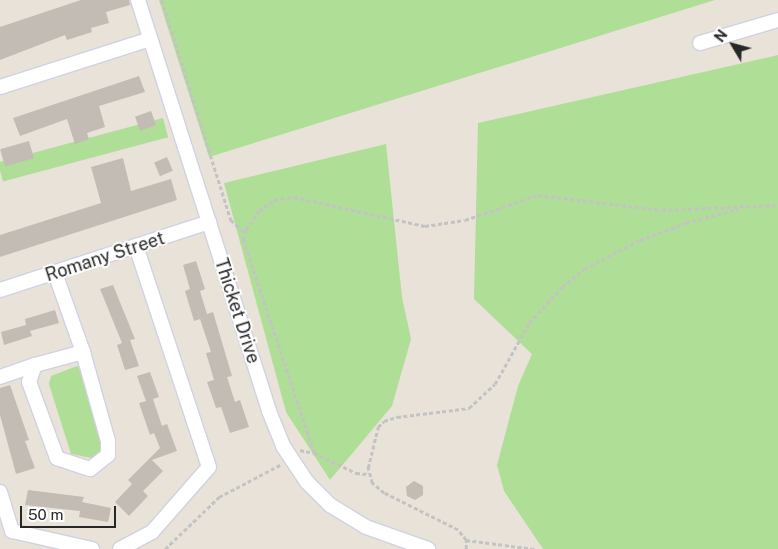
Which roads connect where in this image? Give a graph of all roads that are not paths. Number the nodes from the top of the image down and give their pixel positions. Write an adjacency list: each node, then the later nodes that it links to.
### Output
1 (138, 0): 3 (street, Thicket Drive)
2 (778, 20): 4 (street)
3 (150, 39): 5 (street); 6 (street, Thicket Drive)
4 (700, 43)
5 (0, 87)
6 (209, 222): 7 (street, Romany Street); 16 (street, Thicket Drive)
7 (136, 246): 8 (street, Romany Street); 15 (street)
8 (55, 273): 9 (street, Romany Street); 10 (street)
9 (0, 290)
10 (83, 352): 11 (street); 11 (street)
11 (35, 365): 12 (street)
12 (0, 377)
13 (0, 492): 14 (street)
14 (92, 549)
15 (120, 549)
16 (428, 549)

